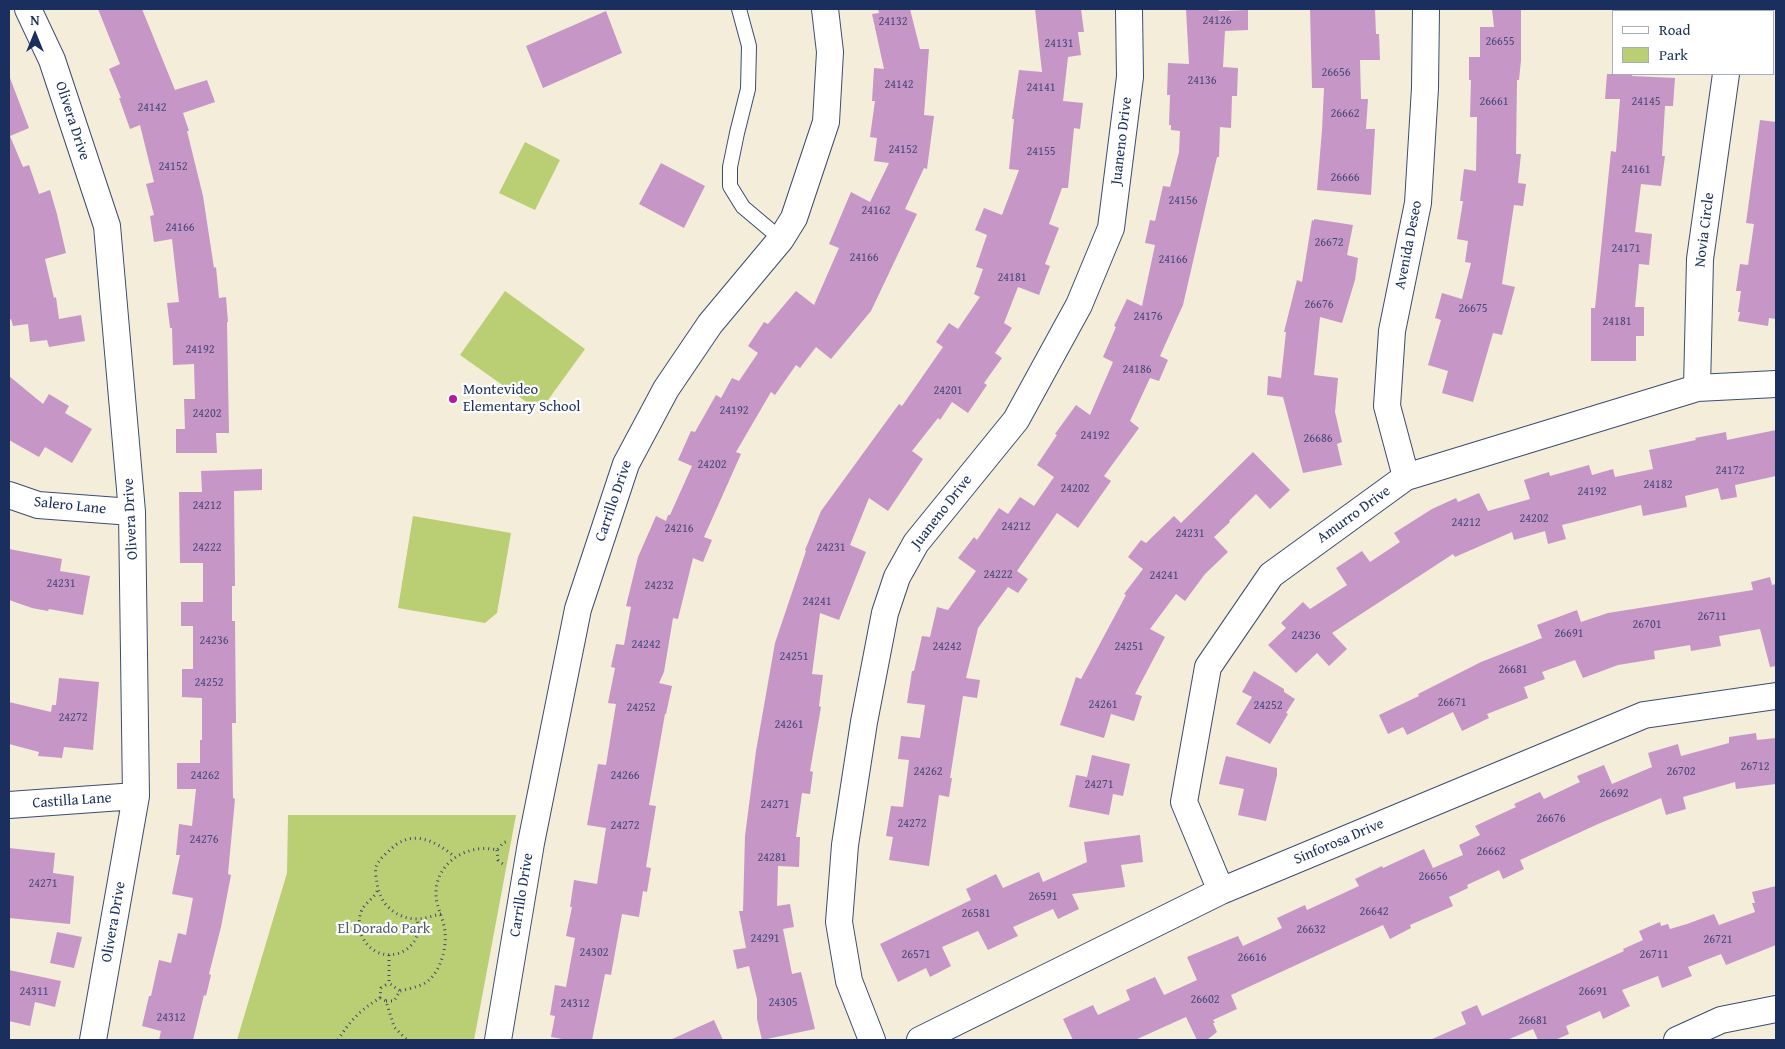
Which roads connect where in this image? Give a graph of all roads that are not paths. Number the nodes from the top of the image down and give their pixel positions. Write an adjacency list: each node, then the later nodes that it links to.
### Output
1 (28, 9): 12 (street, Olivera Drive)
2 (739, 9): 7 (lane)
3 (824, 9): 7 (street, Carrillo Drive)
4 (1128, 9): 20 (street, Juaneno Drive)
5 (1426, 9): 10 (street, Avenida Deseo)
6 (1726, 75): 9 (street, Novia Circle)
7 (781, 239): 19 (street, Carrillo Drive)
8 (1776, 384): 9 (street, Amurro Drive)
9 (1697, 388): 10 (street, Amurro Drive)
10 (1406, 477): 16 (street, Amurro Drive)
11 (9, 495): 12 (street, Salero Lane)
12 (132, 512): 14 (street, Olivera Drive)
13 (1776, 696): 16 (street, Sinforosa Drive)
14 (136, 796): 15 (street, Castilla Lane); 18 (street, Olivera Drive)
15 (9, 805)
16 (1221, 891): 21 (street, Sinforosa Drive)
17 (1776, 1009): 22 (street)
18 (93, 1040)
19 (498, 1040)
20 (872, 1040)
21 (920, 1040)
22 (1677, 1040)

